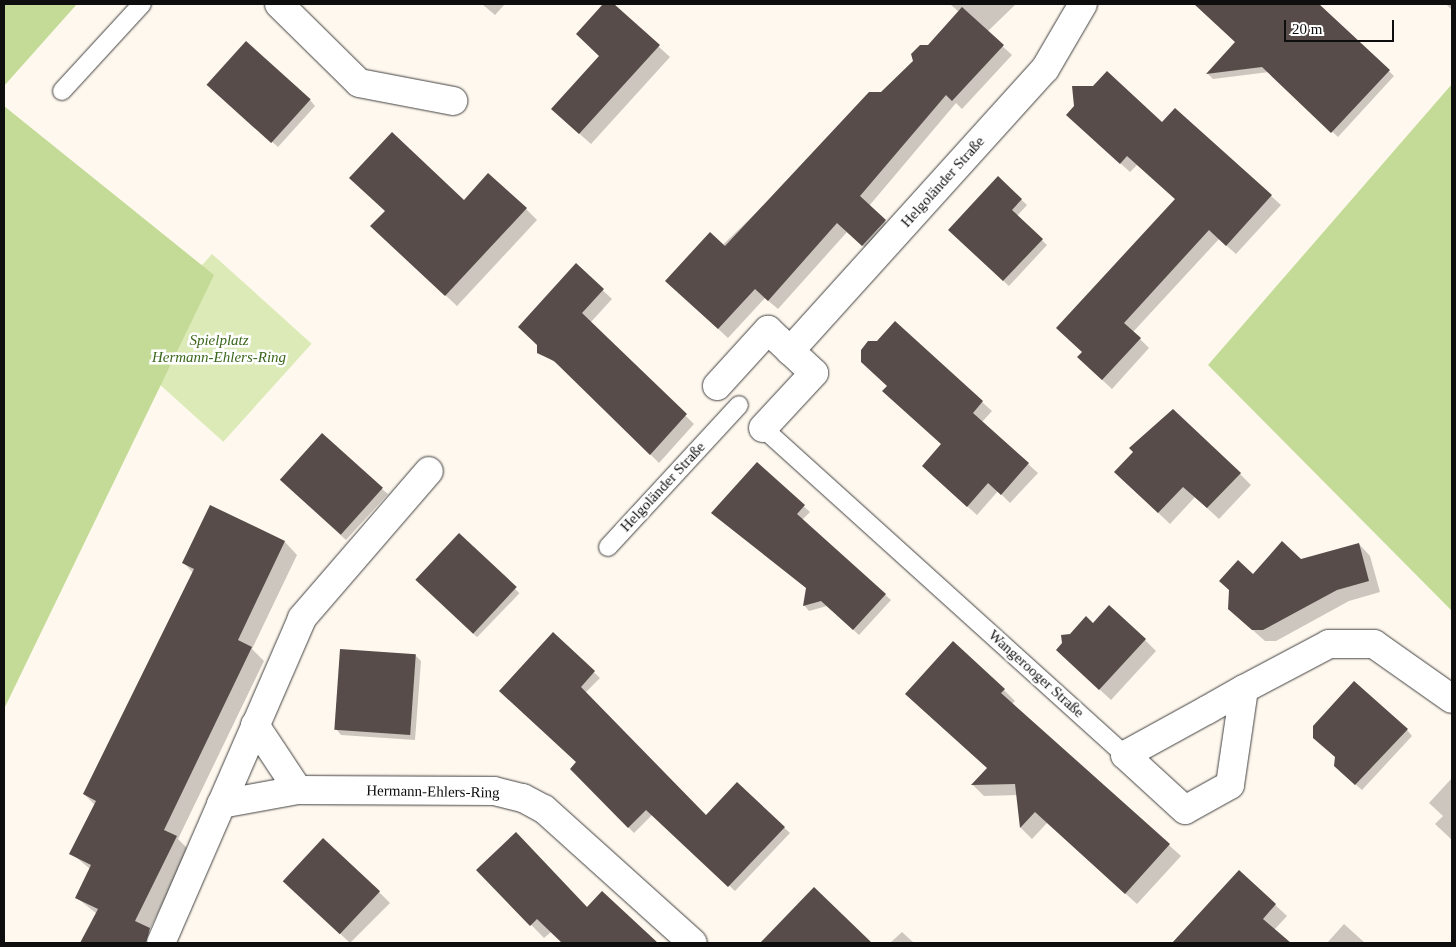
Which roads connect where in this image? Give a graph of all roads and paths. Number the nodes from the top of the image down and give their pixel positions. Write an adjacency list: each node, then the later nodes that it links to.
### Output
1 (142, 4): 4 (lane)
2 (279, 4): 5 (street)
3 (1083, 4): 6 (street, Helgoländer Straße)
4 (62, 91)
5 (453, 101)
6 (790, 351): 7 (street); 9 (street)
7 (717, 386)
8 (739, 406): 11 (lane, Helgoländer Straße)
9 (763, 428): 15 (lane, Wangerooger Straße)
10 (429, 471): 14 (street)
11 (608, 547)
12 (1244, 690): 13 (street); 15 (street); 15 (street, Wangerooger Straße)
13 (1452, 699)
14 (255, 725): 16 (street); 17 (street)
15 (1125, 755)
16 (298, 790): 17 (street, Hermann-Ehlers-Ring); 19 (street, Hermann-Ehlers-Ring)
17 (221, 804): 18 (street)
18 (161, 943)
19 (692, 943)

